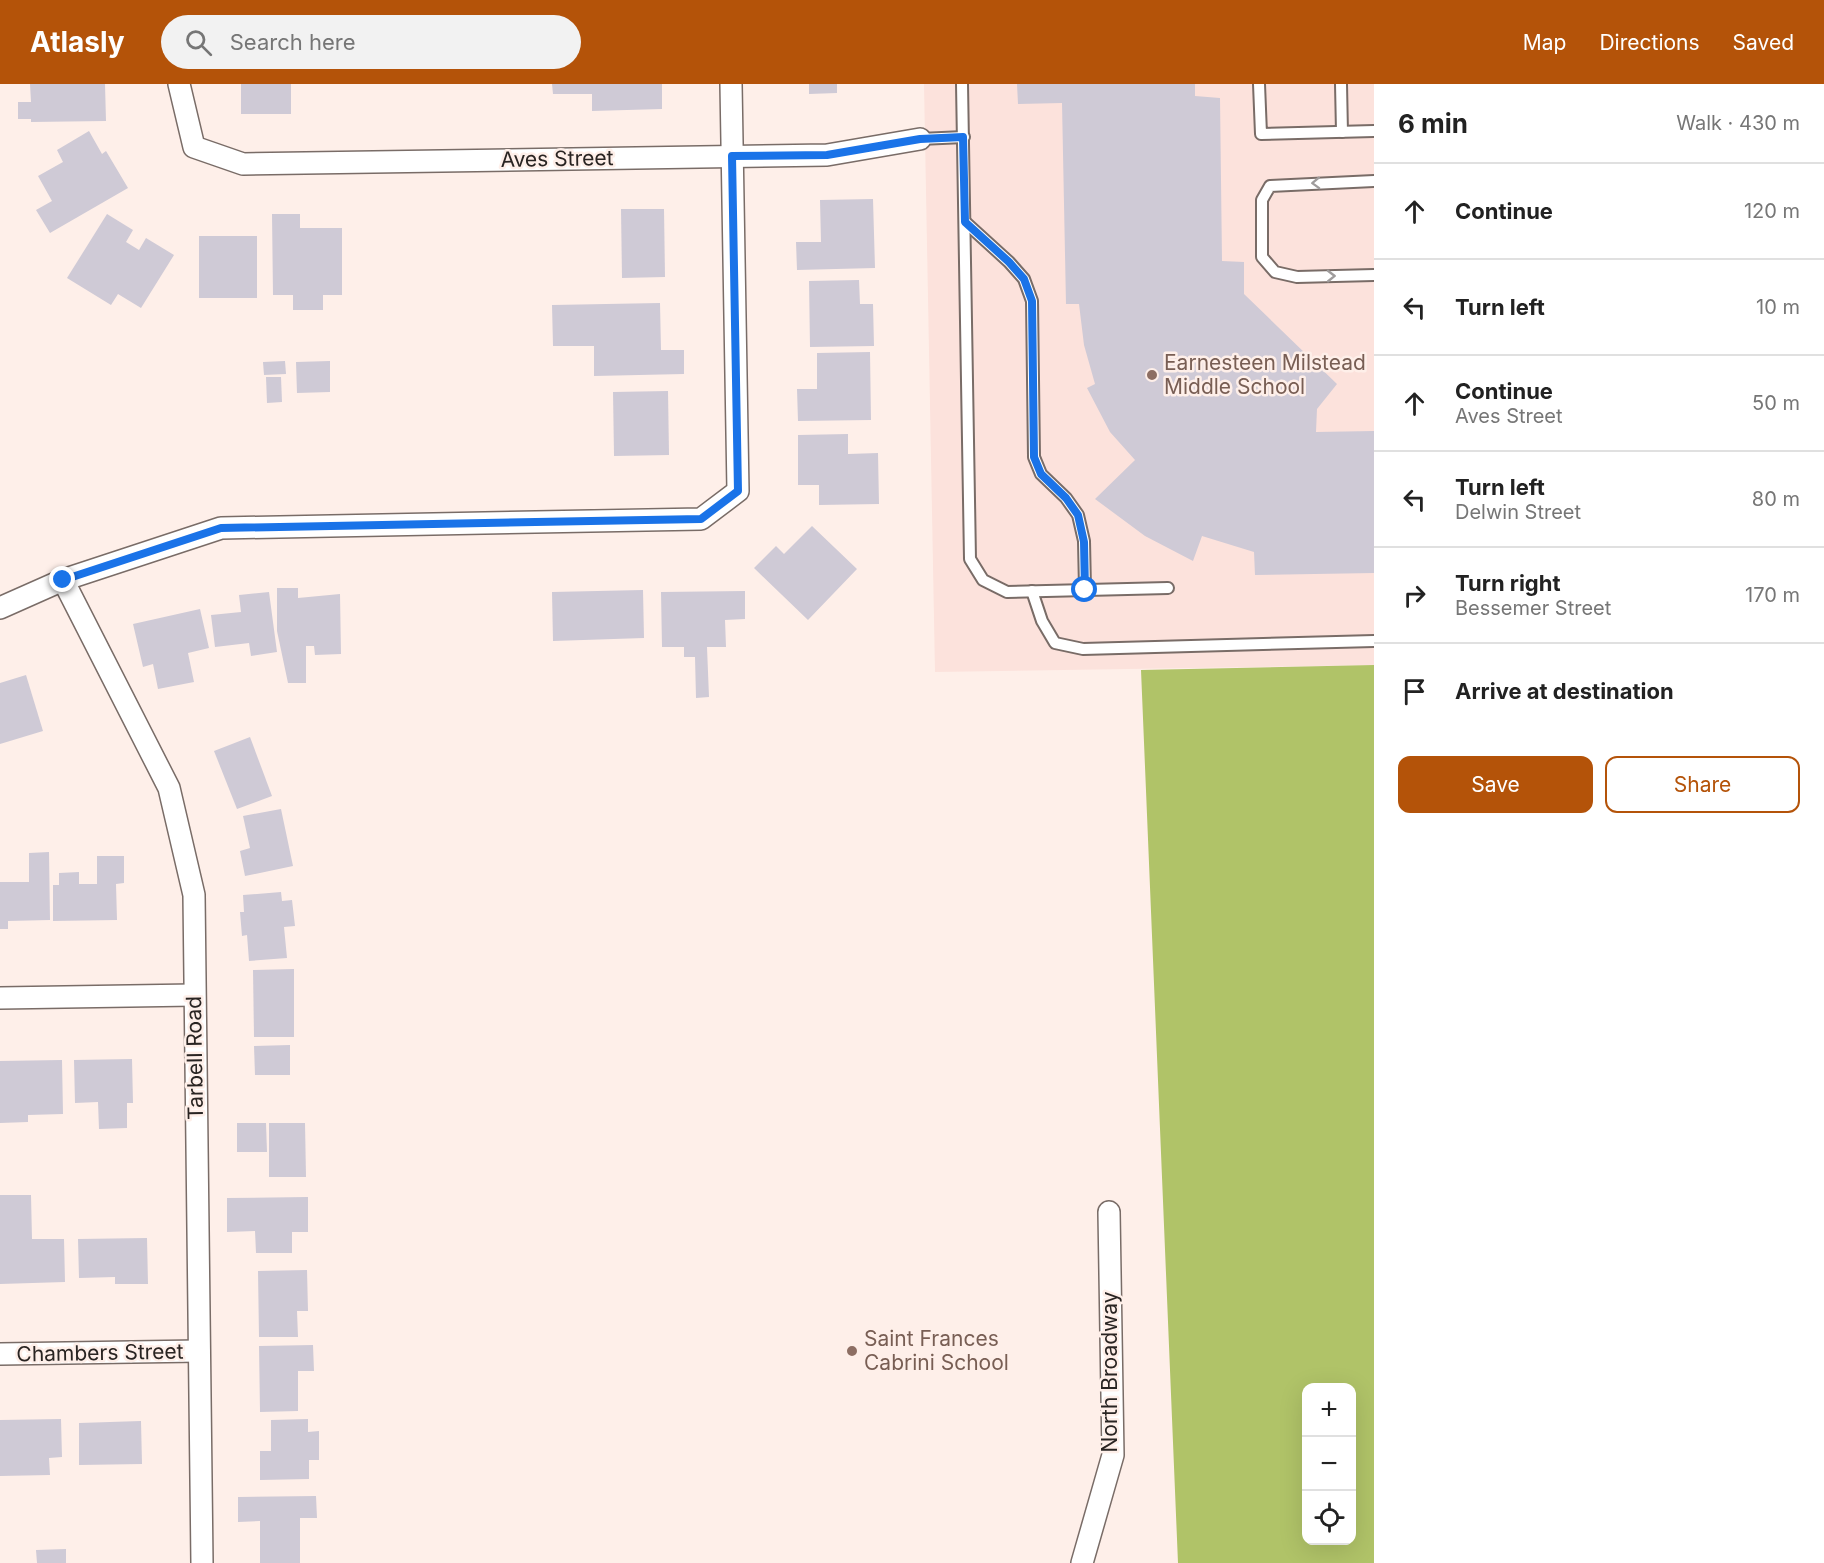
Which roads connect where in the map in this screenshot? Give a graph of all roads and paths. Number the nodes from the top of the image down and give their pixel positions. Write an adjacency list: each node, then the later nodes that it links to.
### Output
1 (179, 84): 10 (street, Aves Street)
2 (731, 84): 10 (street)
3 (962, 84): 8 (lane)
4 (1260, 84): 7 (lane)
5 (1341, 84): 7 (lane)
6 (1374, 131): 7 (lane)
7 (1342, 132)
8 (963, 137): 9 (lane); 12 (lane)
9 (920, 139): 10 (street, Aves Street)
10 (732, 156): 14 (street)
11 (1374, 182): 13 (lane, one-way to 13)
12 (965, 222): 16 (lane); 17 (lane)
13 (1374, 275)
14 (63, 580): 18 (street); 20 (street, Tarbell Road)
15 (1168, 588): 16 (lane)
16 (1085, 590): 17 (lane)
17 (1032, 591): 19 (lane)
18 (0, 608)
19 (1374, 641)
20 (194, 995): 21 (street); 23 (street, Tarbell Road)
21 (0, 998)
22 (1109, 1212): 26 (street, North Broadway)
23 (199, 1351): 24 (street, Chambers Street); 25 (street, Tarbell Road)
24 (0, 1354)
25 (202, 1563)
26 (1082, 1563)

